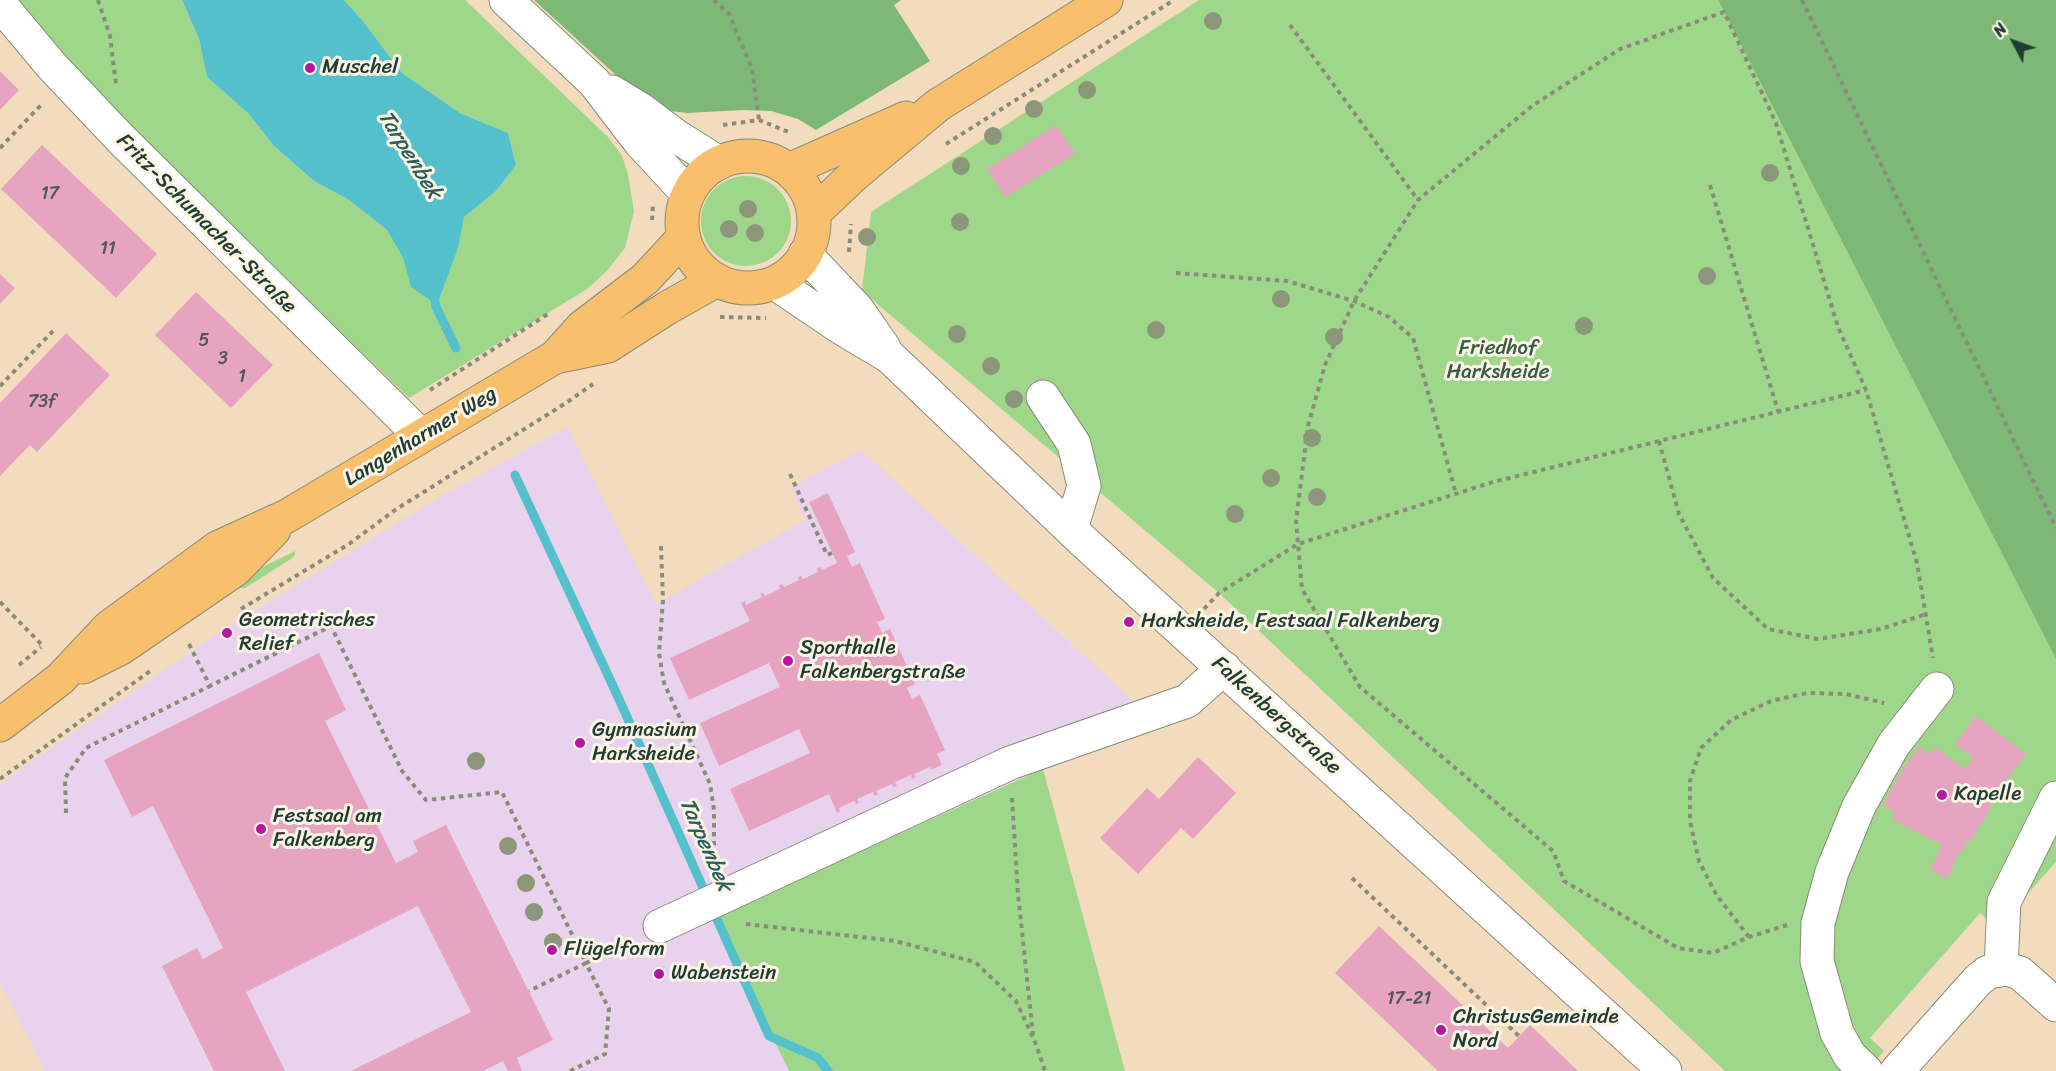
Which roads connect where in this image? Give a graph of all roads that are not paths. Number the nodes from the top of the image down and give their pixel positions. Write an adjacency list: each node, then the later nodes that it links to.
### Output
1 (506, 0): 5 (street)
2 (1106, 0): 4 (main road)
3 (0, 4): 17 (street, Fritz-Schumacher-Straße)
4 (938, 105): 7 (main road); 9 (main road)
5 (663, 145): 6 (street); 8 (street)
6 (719, 163): 7 (main road); 8 (main road)
7 (789, 170): 9 (main road)
8 (688, 194): 10 (main road)
9 (814, 213): 11 (main road)
10 (684, 237): 12 (main road); 14 (main road, Langenharmer Weg)
11 (806, 254): 13 (main road); 15 (street, Falkenbergstraße)
12 (717, 280): 13 (main road); 14 (main road, Langenharmer Weg)
13 (775, 283): 15 (street, Falkenbergstraße)
14 (555, 357): 17 (main road, Langenharmer Weg)
15 (890, 357): 18 (street, Falkenbergstraße)
16 (1043, 397): 18 (street)
17 (421, 436): 21 (main road, Langenharmer Weg)
18 (1071, 529): 19 (street, Falkenbergstraße)
19 (1224, 668): 23 (street); 26 (street, Falkenbergstraße)
20 (1937, 689): 27 (street)
21 (0, 725)
22 (2056, 798): 24 (street)
23 (660, 926)
24 (2001, 969): 25 (street); 28 (street)
25 (2056, 1005)
26 (1665, 1071)
27 (1866, 1071)
28 (1897, 1071)

